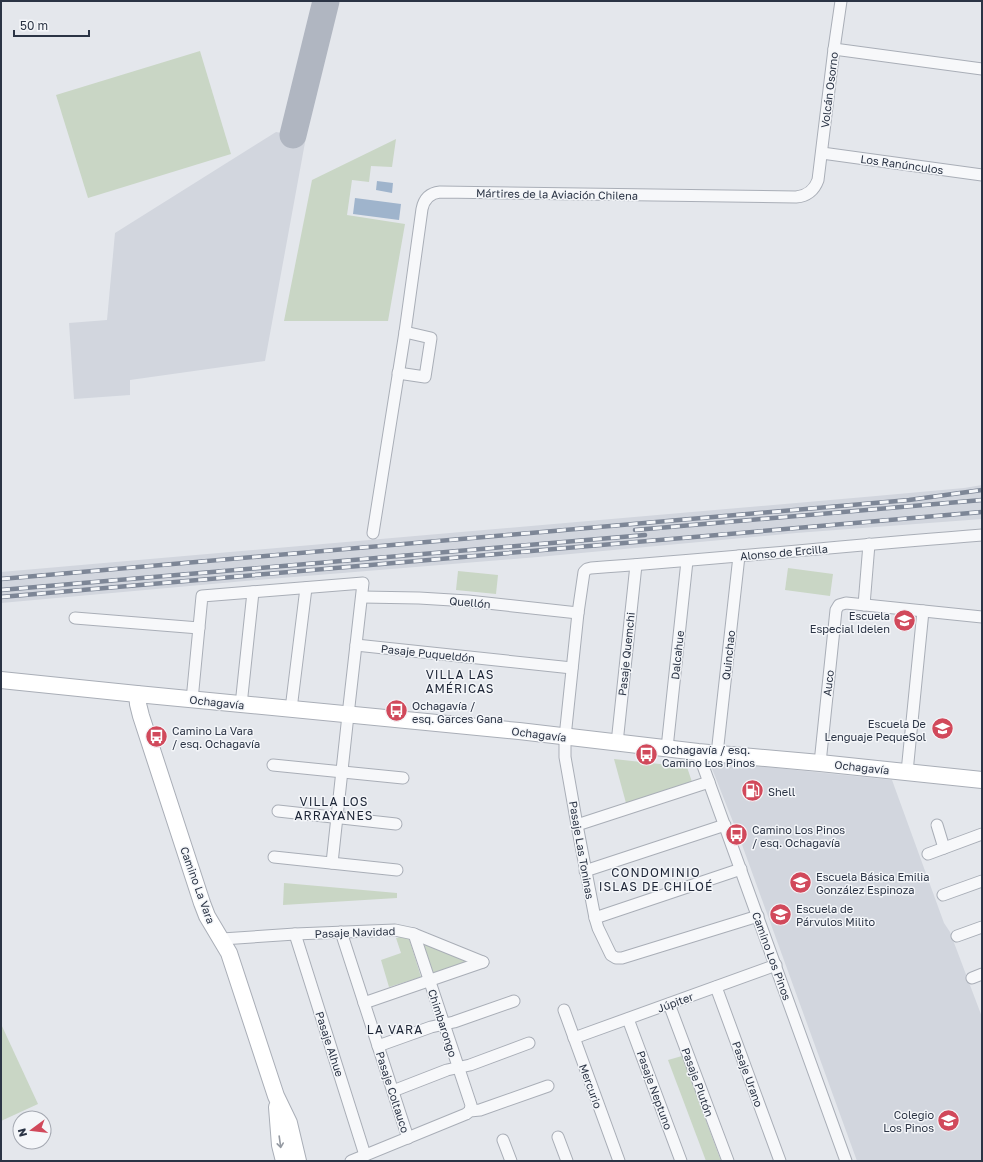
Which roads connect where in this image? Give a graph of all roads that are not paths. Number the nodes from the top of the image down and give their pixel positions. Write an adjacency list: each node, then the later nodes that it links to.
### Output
1 (841, 1): 2 (street, Volcán Osorno)
2 (834, 49): 3 (street); 4 (street, Volcán Osorno)
3 (982, 69)
4 (822, 153): 5 (street, Los Ranúnculos); 6 (street, Volcán Osorno)
5 (982, 175)
6 (818, 180): 7 (street, Mártires de la Aviación Chilena)
7 (404, 332): 8 (street, Mártires de la Aviación Chilena); 8 (street)
8 (398, 373): 9 (street, Mártires de la Aviación Chilena)
9 (373, 533)
10 (982, 535): 11 (street, Alonso de Ercilla)
11 (869, 544): 12 (street, Alonso de Ercilla); 18 (street)
12 (739, 556): 13 (street, Alonso de Ercilla); 36 (street, Quinchao)
13 (687, 561): 14 (street, Alonso de Ercilla); 34 (street, Dalcahue)
14 (636, 565): 20 (street, Alonso de Ercilla); 33 (street, Pasaje Quemchi)
15 (306, 588): 16 (street); 17 (street); 30 (street)
16 (253, 592): 23 (street); 29 (street)
17 (362, 597): 20 (street, Quellón); 24 (street)
18 (864, 605): 19 (street); 37 (street, Auco)
19 (923, 611): 21 (street); 40 (street)
20 (578, 613): 25 (street)
21 (982, 617)
22 (75, 618): 23 (street)
23 (199, 628): 28 (street)
24 (356, 645): 25 (street, Pasaje Puqueldón); 31 (street)
25 (572, 668): 32 (street)
26 (1, 680): 27 (main road, Ochagavía)
27 (137, 694): 28 (main road, Ochagavía); 67 (main road, Camino La Vara)
28 (192, 700): 29 (main road, Ochagavía)
29 (241, 705): 30 (main road, Ochagavía)
30 (291, 710): 31 (main road, Ochagavía)
31 (348, 715): 32 (main road, Ochagavía); 39 (street)
32 (565, 737): 33 (main road, Ochagavía); 47 (street, Pasaje Las Toninas)
33 (617, 743): 34 (main road, Ochagavía)
34 (667, 748): 35 (main road, Ochagavía)
35 (698, 752): 36 (main road, Ochagavía); 43 (street, Camino Los Pinos)
36 (717, 754): 37 (main road, Ochagavía)
37 (820, 763): 40 (main road, Ochagavía)
38 (273, 764): 39 (street)
39 (342, 772): 41 (street); 45 (street)
40 (907, 772): 42 (main road, Ochagavía)
41 (403, 778)
42 (982, 780)
43 (709, 782): 47 (street); 48 (street, Camino Los Pinos)
44 (278, 811): 45 (street)
45 (337, 817): 46 (street); 54 (street)
46 (396, 824)
47 (577, 825): 57 (street, Pasaje Las Toninas)
48 (725, 825): 55 (street, Camino Los Pinos); 57 (street)
49 (937, 825): 51 (street)
50 (982, 834): 51 (street)
51 (944, 848): 52 (street)
52 (928, 854)
53 (274, 857): 54 (street)
54 (332, 863): 56 (street)
55 (741, 869): 60 (street, Camino Los Pinos); 61 (street)
56 (397, 870)
57 (585, 871): 61 (street, Pasaje Las Toninas)
58 (982, 881): 59 (street)
59 (943, 895)
60 (758, 916): 61 (street, Pasaje Las Toninas); 68 (street, Camino Los Pinos)
61 (595, 918)
62 (982, 927): 66 (street)
63 (341, 932): 64 (street, Pasaje Navidad); 65 (street, Pasaje Navidad); 72 (street, Pasaje Coltauco)
64 (295, 934): 67 (street, Pasaje Navidad); 88 (street, Pasaje Alhue)
65 (414, 934): 69 (street, Chimbarongo); 69 (street, Pasaje Navidad)
66 (957, 936)
67 (222, 939): 83 (main road, Camino La Vara)
68 (776, 965): 70 (street, Júpiter); 98 (street, Camino Los Pinos)
69 (429, 980): 72 (street); 76 (street, Chimbarongo)
70 (716, 987): 73 (street, Júpiter); 97 (street, Pasaje Urano)
71 (514, 1001): 76 (street)
72 (364, 1003): 79 (street, Pasaje Coltauco)
73 (669, 1004): 75 (street, Júpiter); 96 (street, Pasaje Plutón)
74 (564, 1010): 77 (street, Mercurio)
75 (628, 1019): 77 (street, Júpiter); 95 (street, Pasaje Neptuno)
76 (444, 1024): 79 (street); 80 (street, Chimbarongo)
77 (574, 1038): 94 (street, Mercurio)
78 (529, 1043): 80 (street)
79 (378, 1046): 82 (street, Pasaje Coltauco)
80 (458, 1068): 82 (street); 84 (street, Chimbarongo)
81 (548, 1086): 84 (street)
82 (393, 1091): 86 (street, Pasaje Coltauco)
83 (276, 1096): 89 (main road, Camino La Vara, one-way to 89); 90 (main road, Camino La Vara)
84 (470, 1111): 86 (street)
85 (558, 1137): 93 (street)
86 (408, 1138): 88 (street)
87 (503, 1140): 92 (street)
88 (365, 1155): 91 (street)
89 (284, 1161)
90 (298, 1161)
91 (351, 1161)
92 (511, 1161)
93 (566, 1161)
94 (619, 1161)
95 (681, 1161)
96 (728, 1161)
97 (780, 1161)
98 (846, 1161)

